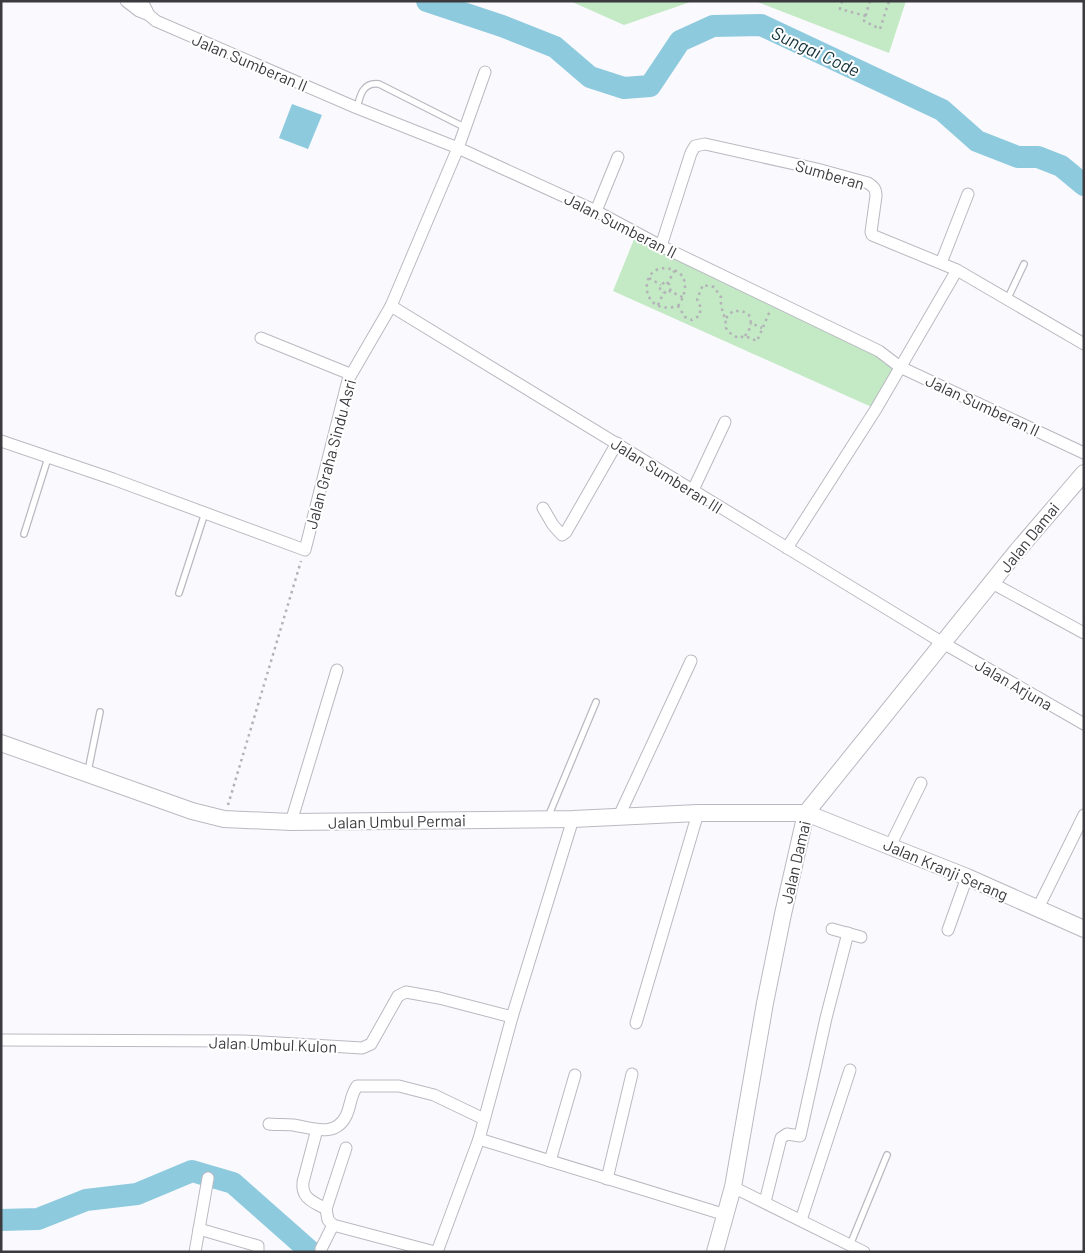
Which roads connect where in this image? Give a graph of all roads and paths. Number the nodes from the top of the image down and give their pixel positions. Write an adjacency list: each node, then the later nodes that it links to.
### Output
1 (126, 1): 6 (street, Jalan Sumberan II)
2 (142, 1): 6 (street, Jalan Sumberan II)
3 (842, 1): 7 (path)
4 (870, 1): 7 (path)
5 (889, 1): 7 (path)
6 (150, 15): 9 (street, Jalan Sumberan II)
7 (866, 16)
8 (485, 72): 10 (street, Jalan Graha Sindu Asri)
9 (357, 108): 10 (lane); 11 (street, Jalan Sumberan II)
10 (464, 127): 11 (street, Jalan Graha Sindu Asri)
11 (458, 148): 14 (street, Jalan Sumberan II); 29 (street, Jalan Graha Sindu Asri)
12 (618, 157): 14 (street)
13 (968, 194): 16 (street)
14 (596, 211): 15 (street, Jalan Sumberan II)
15 (662, 246): 16 (street, Sumberan); 27 (street, Jalan Sumberan II)
16 (941, 263): 19 (street, Sumberan)
17 (1024, 264): 26 (lane)
18 (675, 270): 20 (path); 21 (path); 25 (path)
19 (957, 270): 26 (street, Sumberan); 37 (street)
20 (649, 278): 22 (path); 28 (path)
21 (667, 284): 22 (path); 23 (path)
22 (661, 285): 24 (path)
23 (670, 291): 24 (path); 25 (path)
24 (664, 292): 28 (path)
25 (684, 298): 30 (path)
26 (1007, 300): 36 (street, Sumberan)
27 (775, 301): 33 (path); 37 (street, Jalan Sumberan II)
28 (658, 305): 30 (path)
29 (391, 306): 38 (street, Jalan Graha Sindu Asri); 41 (street, Jalan Sumberan III)
30 (678, 306): 31 (path)
31 (726, 318): 32 (path); 34 (path)
32 (751, 323): 33 (path); 34 (path)
33 (762, 328): 34 (path)
34 (746, 336)
35 (261, 338): 38 (street)
36 (1084, 344)
37 (900, 367): 42 (street, Jalan Sumberan II); 49 (street)
38 (350, 374): 50 (street, Jalan Graha Sindu Asri)
39 (725, 422): 45 (street)
40 (1, 441): 43 (street, Jalan Graha Sindu Asri)
41 (617, 443): 45 (street, Jalan Sumberan III); 46 (street)
42 (1084, 453)
43 (48, 458): 47 (street, Jalan Graha Sindu Asri); 48 (lane)
44 (1084, 473): 51 (main road, Jalan Damai)
45 (693, 490): 49 (street, Jalan Sumberan III)
46 (543, 508)
47 (205, 513): 50 (street, Jalan Graha Sindu Asri); 52 (lane)
48 (24, 534)
49 (787, 548): 54 (street, Jalan Sumberan III)
50 (305, 550): 67 (path)
51 (992, 583): 53 (street); 54 (main road, Jalan Damai)
52 (179, 594)
53 (1084, 633)
54 (943, 643): 59 (street, Jalan Arjuna); 64 (main road, Jalan Damai)
55 (691, 661): 66 (street)
56 (337, 670): 70 (street)
57 (596, 702): 68 (lane)
58 (100, 712): 61 (lane)
59 (1084, 724)
60 (1, 743): 61 (main road, Jalan Umbul Permai)
61 (87, 773): 67 (main road, Jalan Umbul Permai)
62 (921, 783): 71 (street)
63 (698, 812): 64 (main road, Jalan Umbul Permai); 66 (main road, Jalan Umbul Permai); 80 (street)
64 (806, 813): 71 (main road, Jalan Kranji Serang); 94 (main road, Jalan Damai)
65 (1084, 815): 73 (street)
66 (619, 816): 69 (main road, Jalan Umbul Permai)
67 (224, 819): 70 (main road, Jalan Umbul Permai)
68 (547, 819): 69 (main road, Jalan Umbul Permai); 70 (main road, Jalan Umbul Permai)
69 (573, 819): 79 (street)
70 (292, 822)
71 (890, 846): 72 (main road, Jalan Kranji Serang)
72 (967, 878): 73 (main road, Jalan Kranji Serang); 76 (street)
73 (1038, 908): 75 (main road, Jalan Kranji Serang)
74 (832, 929): 77 (street)
75 (1084, 929)
76 (948, 930)
77 (848, 934): 78 (street); 95 (street)
78 (861, 937)
79 (512, 1017): 81 (street, Jalan Umbul Kulon); 85 (street)
80 (636, 1023)
81 (1, 1040)
82 (850, 1070): 98 (street)
83 (632, 1074): 93 (street)
84 (575, 1075): 91 (street)
85 (484, 1119): 87 (street); 88 (street)
86 (269, 1124): 87 (street)
87 (315, 1130): 96 (street)
88 (479, 1139): 91 (street); 105 (street)
89 (346, 1148): 96 (street)
90 (887, 1155): 101 (lane)
91 (550, 1161): 93 (street)
92 (208, 1178): 100 (street)
93 (607, 1179): 97 (street)
94 (733, 1187): 95 (street); 97 (main road, Jalan Damai)
95 (765, 1202): 98 (street)
96 (326, 1209): 99 (street)
97 (726, 1215): 106 (main road, Jalan Damai)
98 (801, 1220): 101 (street)
99 (333, 1225): 104 (street); 105 (street)
100 (199, 1229): 102 (street); 103 (street)
101 (850, 1245): 107 (street)
102 (195, 1252)
103 (258, 1252)
104 (321, 1252)
105 (436, 1252)
106 (715, 1252)
107 (864, 1252)

